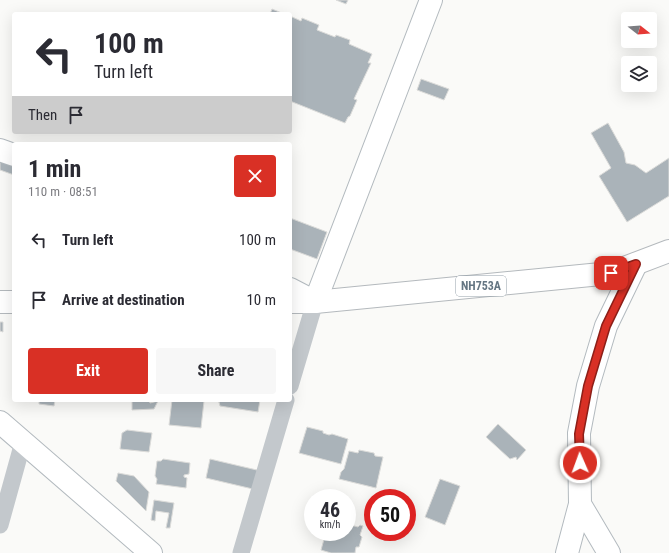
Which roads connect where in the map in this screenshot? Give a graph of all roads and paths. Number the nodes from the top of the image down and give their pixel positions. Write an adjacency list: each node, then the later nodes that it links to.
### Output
1 (431, 0): 10 (main road)
2 (0, 150): 3 (main road)
3 (12, 155)
4 (669, 251): 5 (main road, NH753A)
5 (636, 264): 10 (main road, NH753A); 15 (main road)
6 (292, 290): 10 (main road)
7 (0, 302): 8 (main road)
8 (12, 302)
9 (292, 302): 10 (main road, NH753A)
10 (315, 302): 11 (street)
11 (292, 379)
12 (285, 402): 18 (street)
13 (0, 422): 14 (main road)
14 (23, 442): 16 (street); 17 (main road)
15 (580, 504): 19 (main road); 20 (main road)
16 (0, 525)
17 (151, 553)
18 (240, 553)
19 (567, 553)
20 (609, 553)

